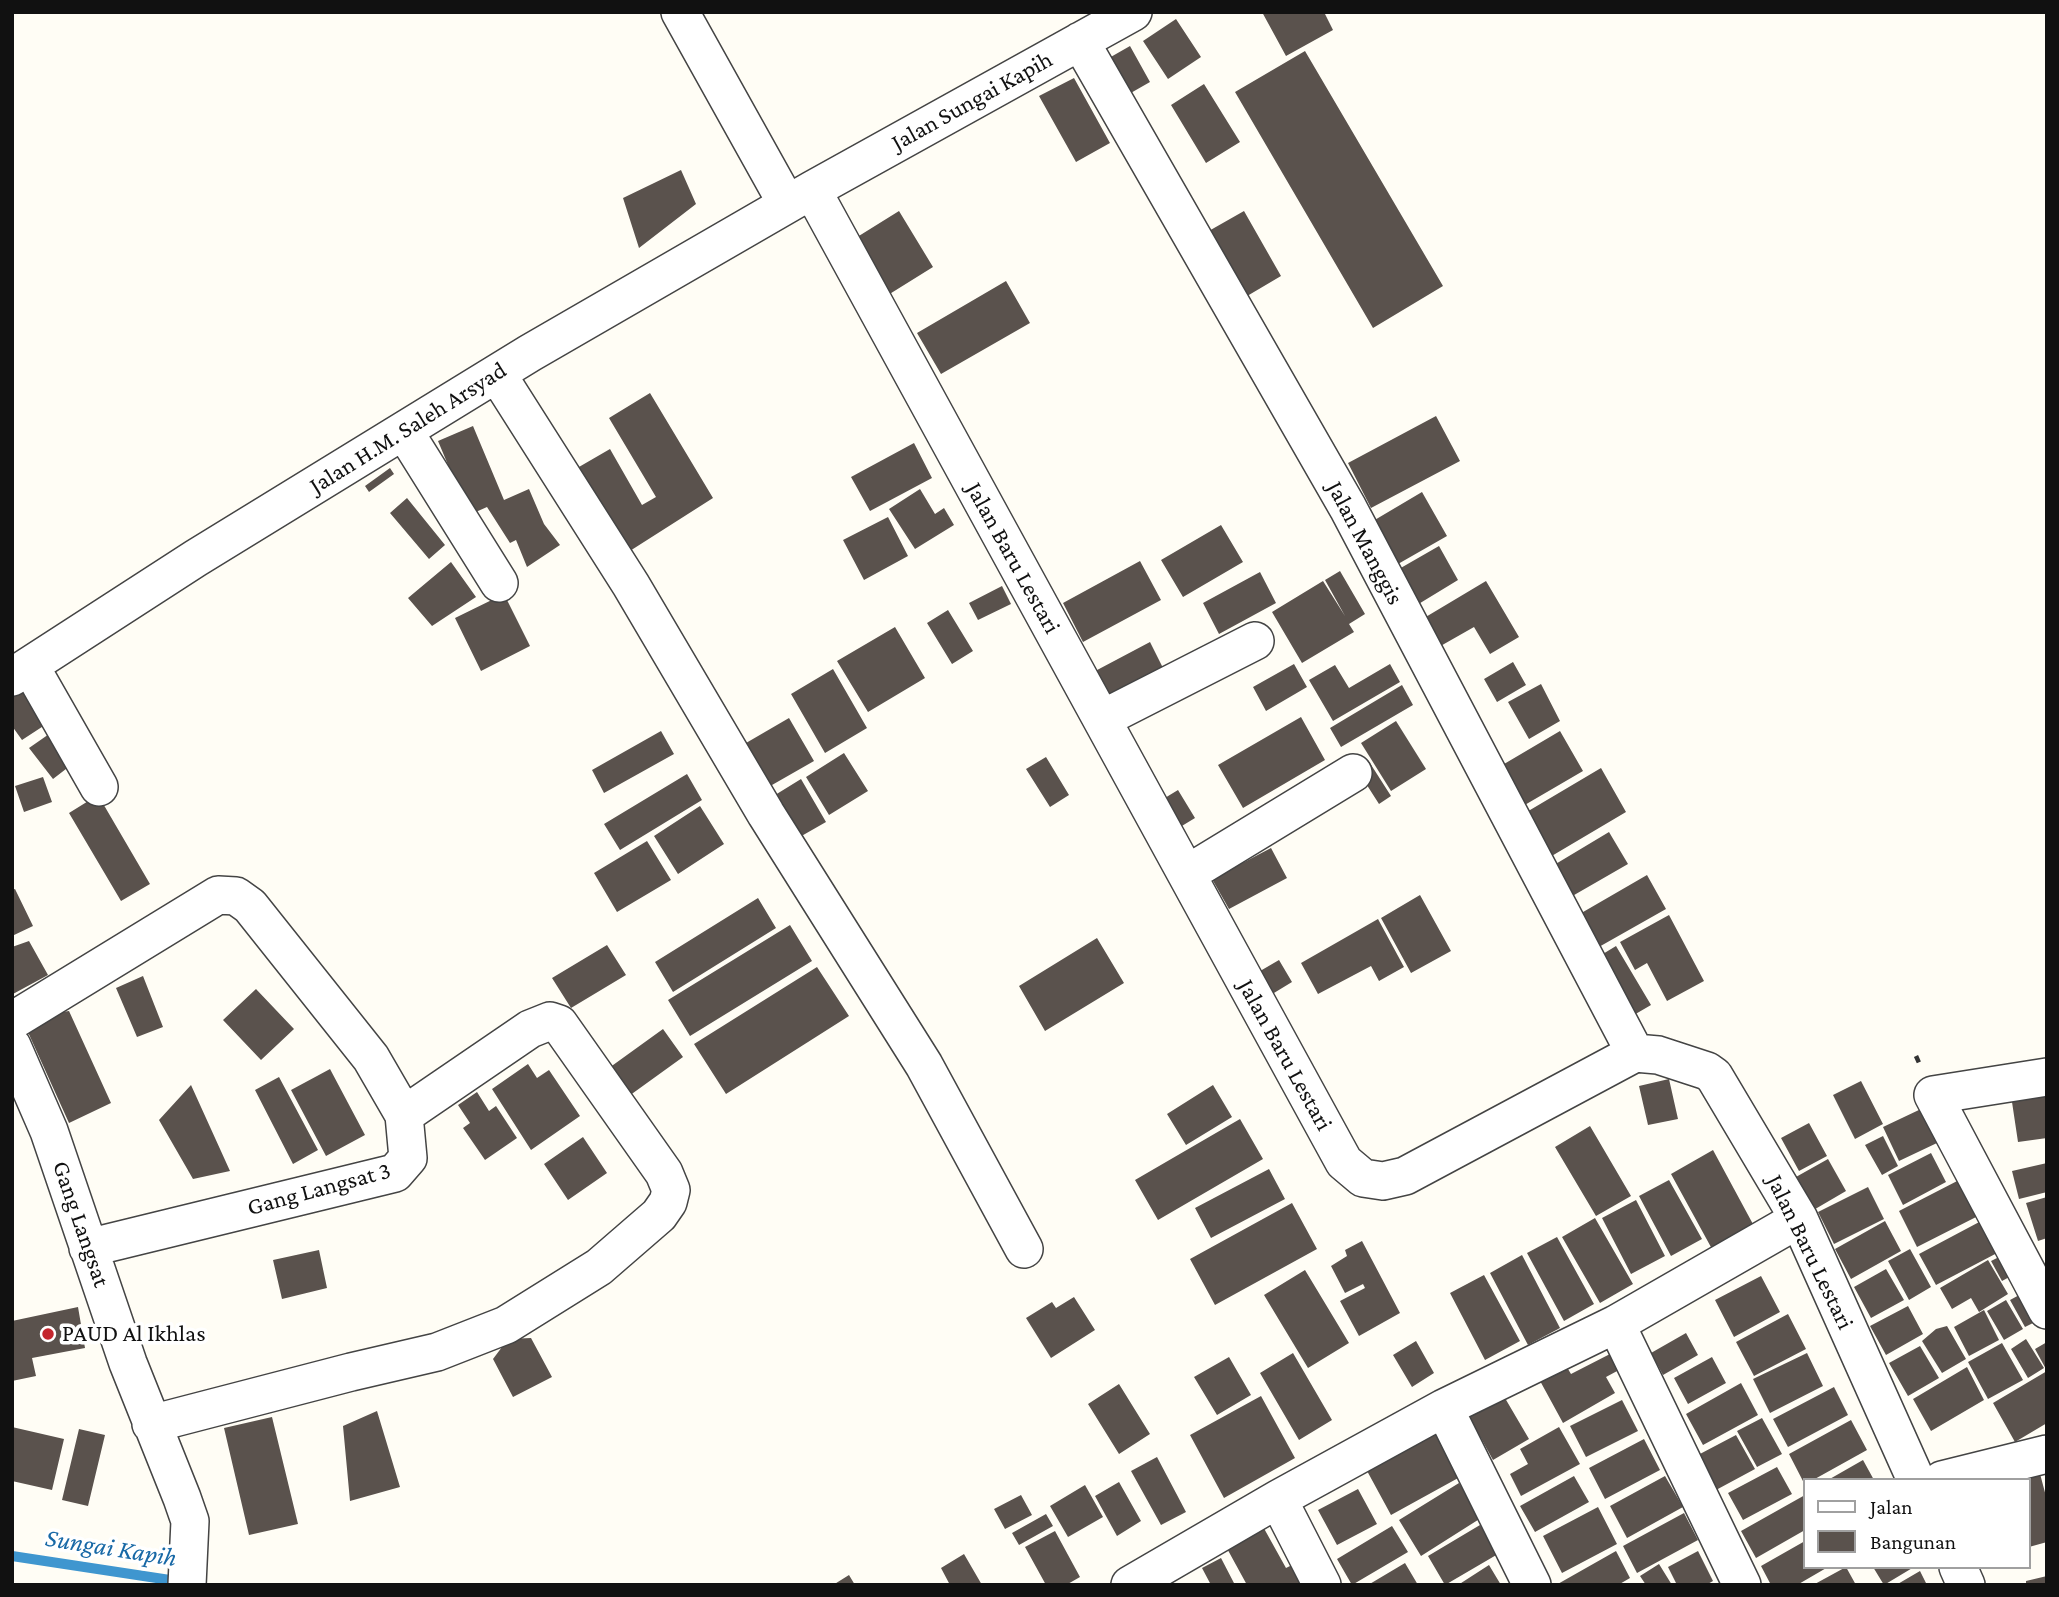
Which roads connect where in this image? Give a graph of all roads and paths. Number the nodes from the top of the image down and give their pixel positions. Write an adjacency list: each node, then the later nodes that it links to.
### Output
1 (680, 12): 4 (street, Jalan Baru Lestari)
2 (1133, 12): 3 (street, Jalan Sungai Kapih)
3 (1080, 41): 4 (street, Jalan Sungai Kapih); 16 (street, Jalan Manggis)
4 (799, 197): 5 (street, Jalan H.M. Saleh Arsyad); 10 (street, Jalan Baru Lestari)
5 (496, 374): 6 (street, Jalan H.M. Saleh Arsyad); 21 (street)
6 (404, 430): 7 (street); 9 (street, Jalan H.M. Saleh Arsyad)
7 (499, 583)
8 (1255, 641): 10 (street)
9 (21, 672): 12 (street)
10 (1102, 719): 13 (street, Jalan Baru Lestari)
11 (1353, 773): 13 (street)
12 (99, 787)
13 (1187, 874): 16 (street, Jalan Baru Lestari)
14 (12, 1020): 18 (street)
15 (12, 1046): 20 (street, Gang Langsat)
16 (1635, 1053): 19 (street, Jalan Baru Lestari)
17 (2047, 1077): 22 (street)
18 (404, 1115): 20 (street, Gang Langsat 3); 26 (street)
19 (1799, 1219): 24 (street); 28 (street, Jalan Baru Lestari)
20 (88, 1248): 26 (street, Gang Langsat)
21 (1024, 1250)
22 (2038, 1274): 23 (street)
23 (2047, 1310)
24 (1616, 1324): 25 (street); 36 (street)
25 (1444, 1408): 30 (street); 35 (street)
26 (151, 1424): 32 (street, Gang Langsat)
27 (2047, 1454): 29 (street)
28 (1915, 1478)
29 (1950, 1478)
30 (1278, 1499): 33 (street); 34 (street)
31 (1959, 1569): 37 (street)
32 (187, 1585)
33 (1130, 1585)
34 (1322, 1585)
35 (1532, 1585)
36 (1742, 1585)
37 (1966, 1585)

